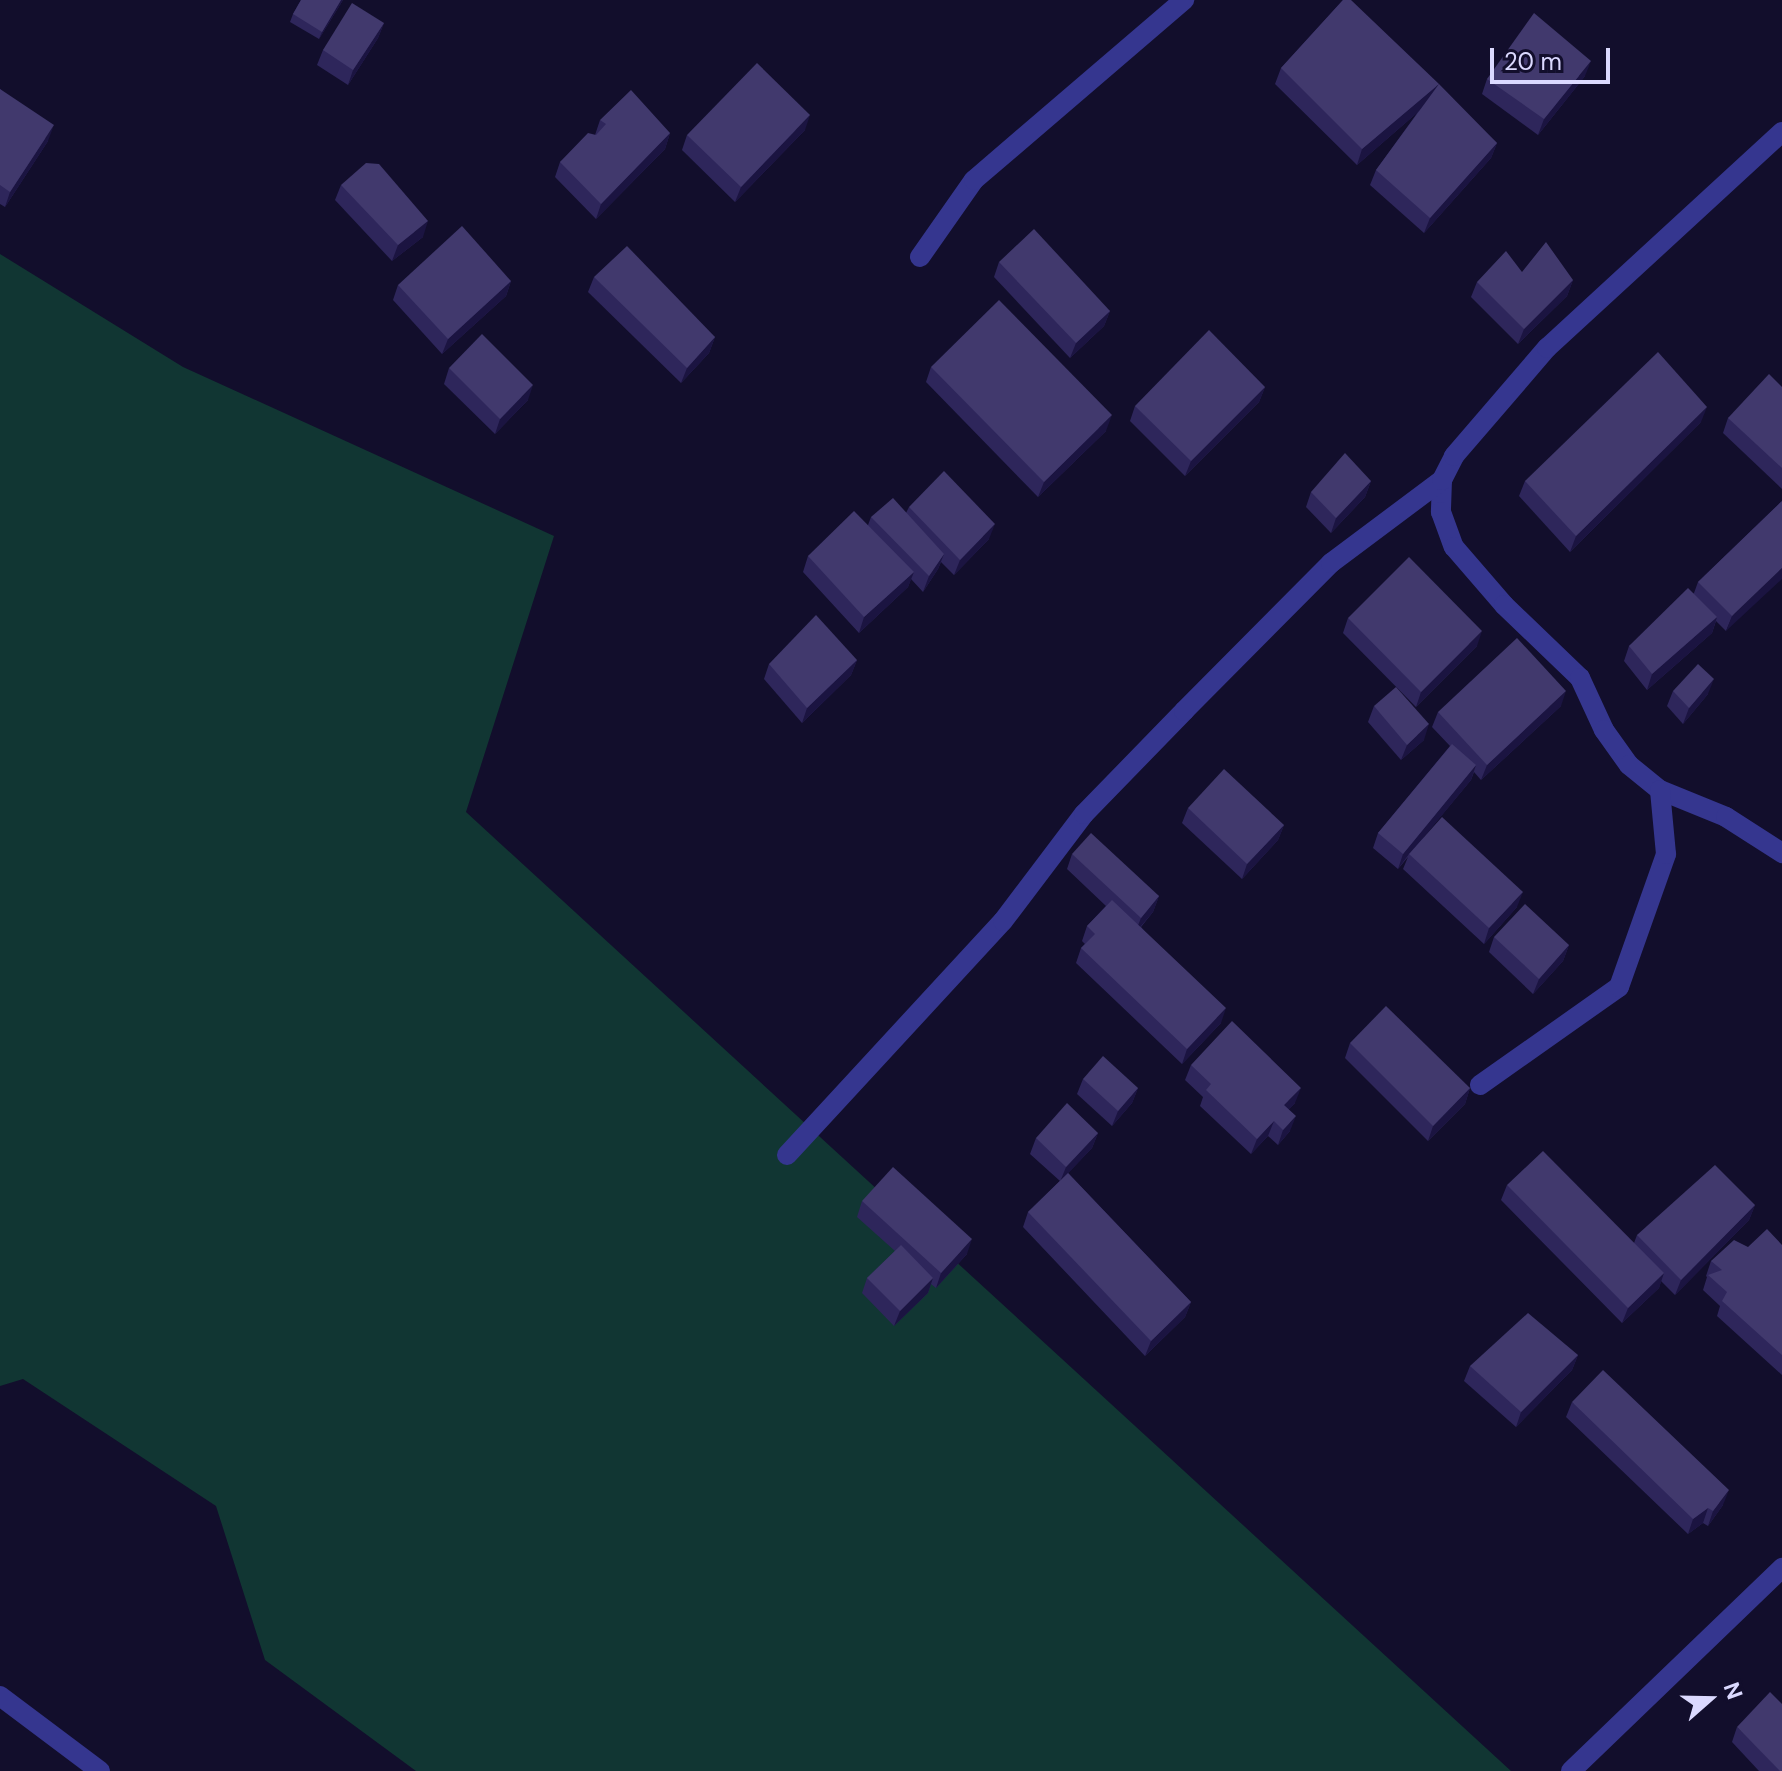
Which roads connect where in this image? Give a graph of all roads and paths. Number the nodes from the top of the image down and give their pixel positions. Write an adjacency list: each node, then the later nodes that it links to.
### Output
1 (1184, 0): 3 (street)
2 (1782, 132): 4 (street)
3 (920, 257)
4 (1442, 480): 5 (street); 8 (street)
5 (1660, 790): 6 (street); 7 (street)
6 (1782, 853)
7 (1480, 1085)
8 (787, 1155)
9 (1782, 1568): 12 (street)
10 (0, 1696): 11 (street)
11 (100, 1771)
12 (1571, 1771)

